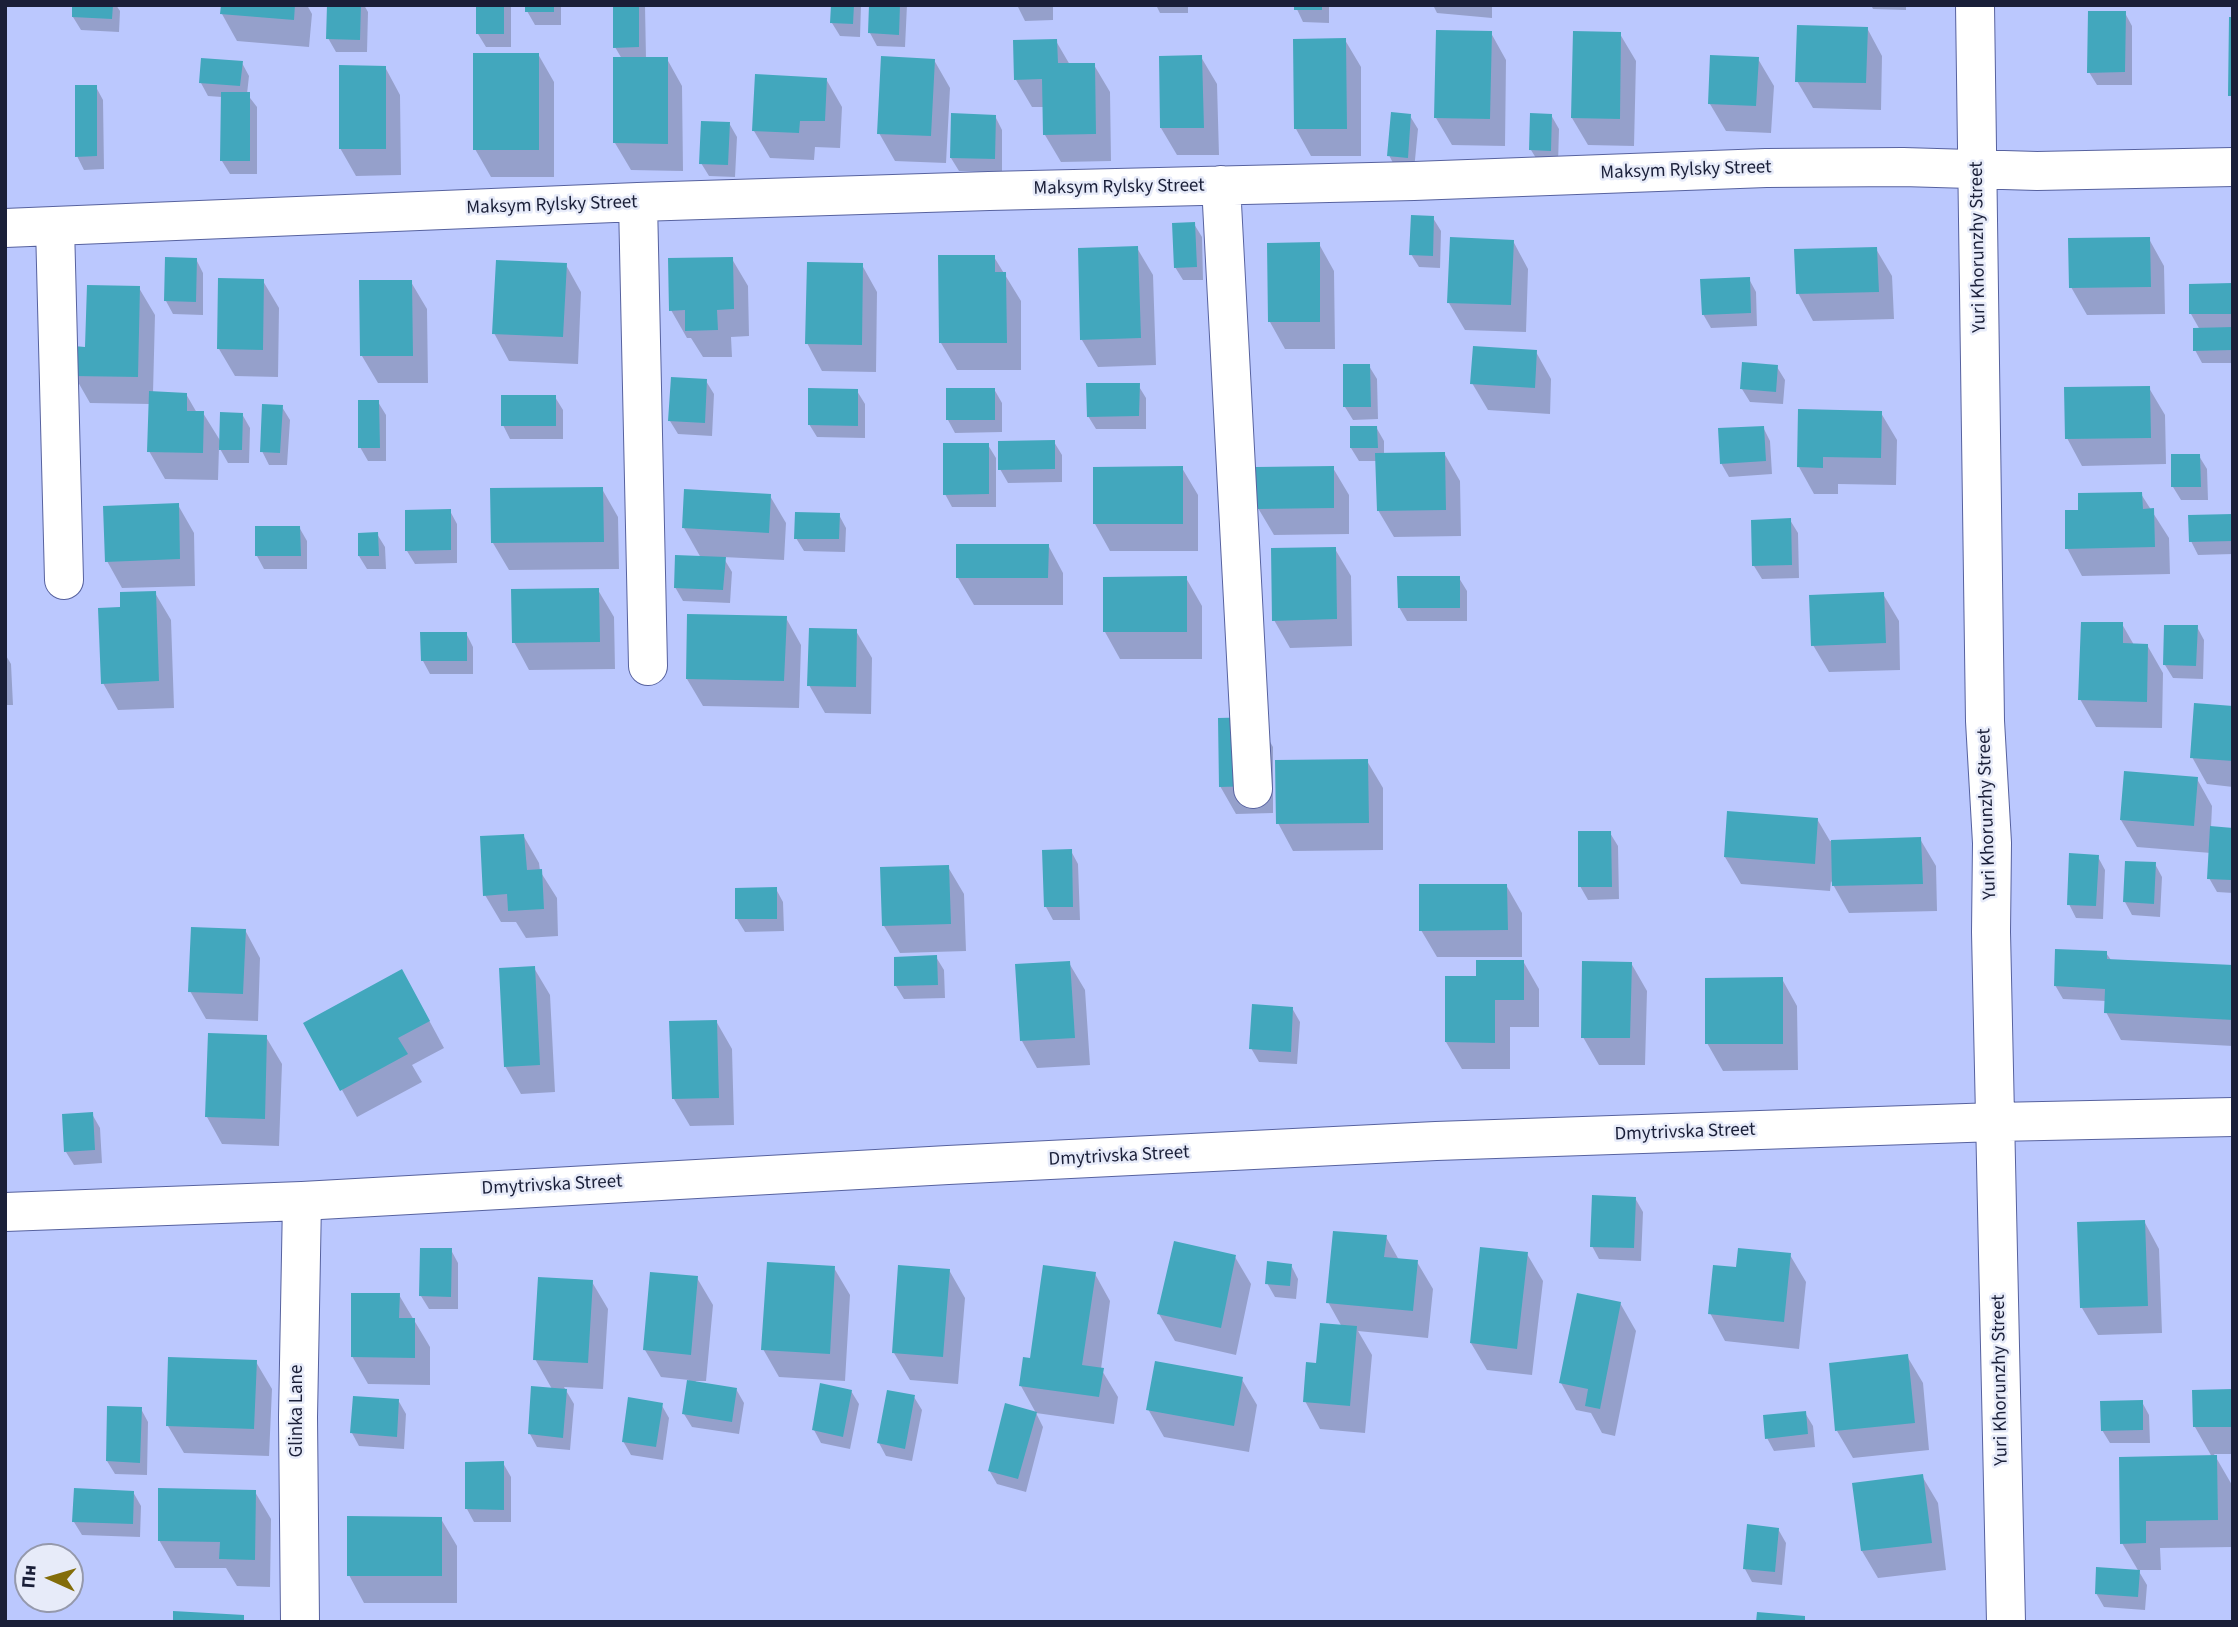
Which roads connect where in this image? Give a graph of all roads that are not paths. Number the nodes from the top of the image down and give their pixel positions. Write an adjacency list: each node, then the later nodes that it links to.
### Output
1 (1975, 5): 3 (street, Yuri Khorunzhy Street)
2 (2233, 167): 3 (street, Maksym Rylsky Street)
3 (1978, 170): 4 (street, Maksym Rylsky Street); 12 (street, Yuri Khorunzhy Street)
4 (1221, 185): 5 (street, Maksym Rylsky Street); 10 (street)
5 (638, 202): 6 (street, Maksym Rylsky Street); 9 (street)
6 (55, 226): 7 (street, Maksym Rylsky Street); 8 (street)
7 (5, 228)
8 (64, 580)
9 (648, 666)
10 (1253, 789)
11 (2233, 1117): 12 (street, Dmytrivska Street)
12 (1996, 1122): 13 (street, Dmytrivska Street); 16 (street, Yuri Khorunzhy Street)
13 (302, 1201): 14 (street, Dmytrivska Street); 15 (street, Glinka Lane)
14 (5, 1212)
15 (300, 1622)
16 (2006, 1622)

